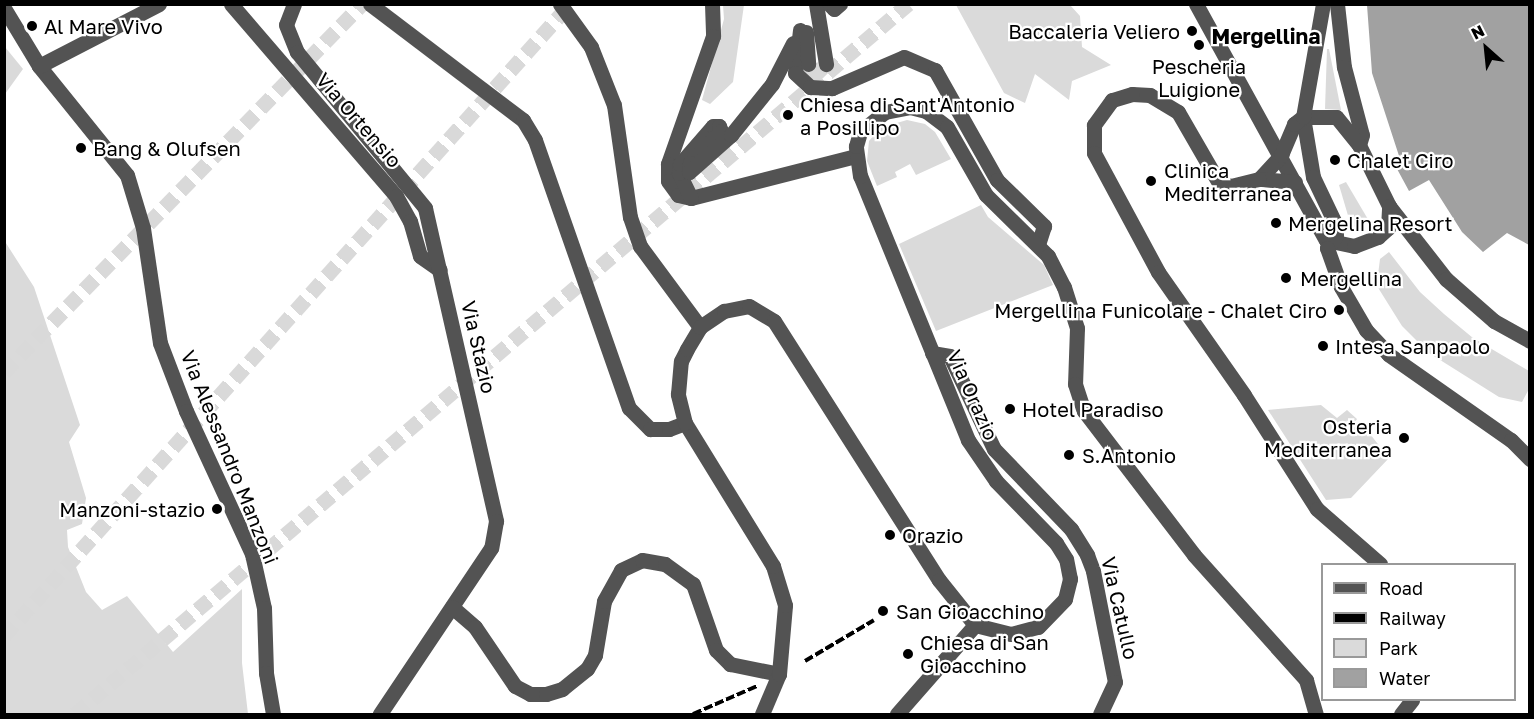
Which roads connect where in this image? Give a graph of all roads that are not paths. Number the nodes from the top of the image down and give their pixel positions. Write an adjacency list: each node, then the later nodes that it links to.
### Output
1 (159, 4): 17 (street)
2 (231, 4): 28 (street, Via Ortensio)
3 (294, 4): 28 (street, Via Stazio)
4 (370, 4): 32 (street)
5 (560, 4): 29 (street)
6 (712, 4): 24 (street)
7 (816, 4): 16 (street)
8 (829, 4): 9 (street)
9 (840, 4)
10 (1196, 4): 20 (street)
11 (1323, 4): 18 (street)
12 (1337, 4): 19 (street)
13 (4, 8): 17 (street, Via Alessandro Manzoni)
14 (800, 30): 15 (street); 24 (street); 27 (street)
15 (808, 64)
16 (826, 64)
17 (39, 66): 39 (street, Via Alessandro Manzoni)
18 (1303, 117): 19 (street); 20 (street); 26 (street)
19 (1359, 145): 25 (street)
20 (1281, 155): 22 (street); 23 (street)
21 (856, 156): 24 (street); 27 (street); 31 (street, Via Orazio)
22 (1259, 179): 23 (street); 34 (street)
23 (1295, 182): 26 (street)
24 (691, 198)
25 (1389, 206): 26 (street); 30 (street)
26 (1332, 241): 33 (street)
27 (1038, 243): 44 (street)
28 (440, 270): 35 (street, Via Stazio)
29 (700, 327): 32 (street); 36 (street)
30 (1530, 341)
31 (932, 353): 36 (street, Via Orazio); 43 (street, Via Catullo)
32 (685, 423): 37 (street)
33 (1530, 459)
34 (1379, 563)
35 (452, 607): 37 (street); 40 (street, Via Stazio)
36 (975, 625): 42 (street)
37 (779, 674): 41 (street)
38 (1411, 701): 45 (street)
39 (273, 714)
40 (380, 714)
41 (762, 714)
42 (897, 714)
43 (1100, 714)
44 (1316, 714)
45 (1401, 714)

